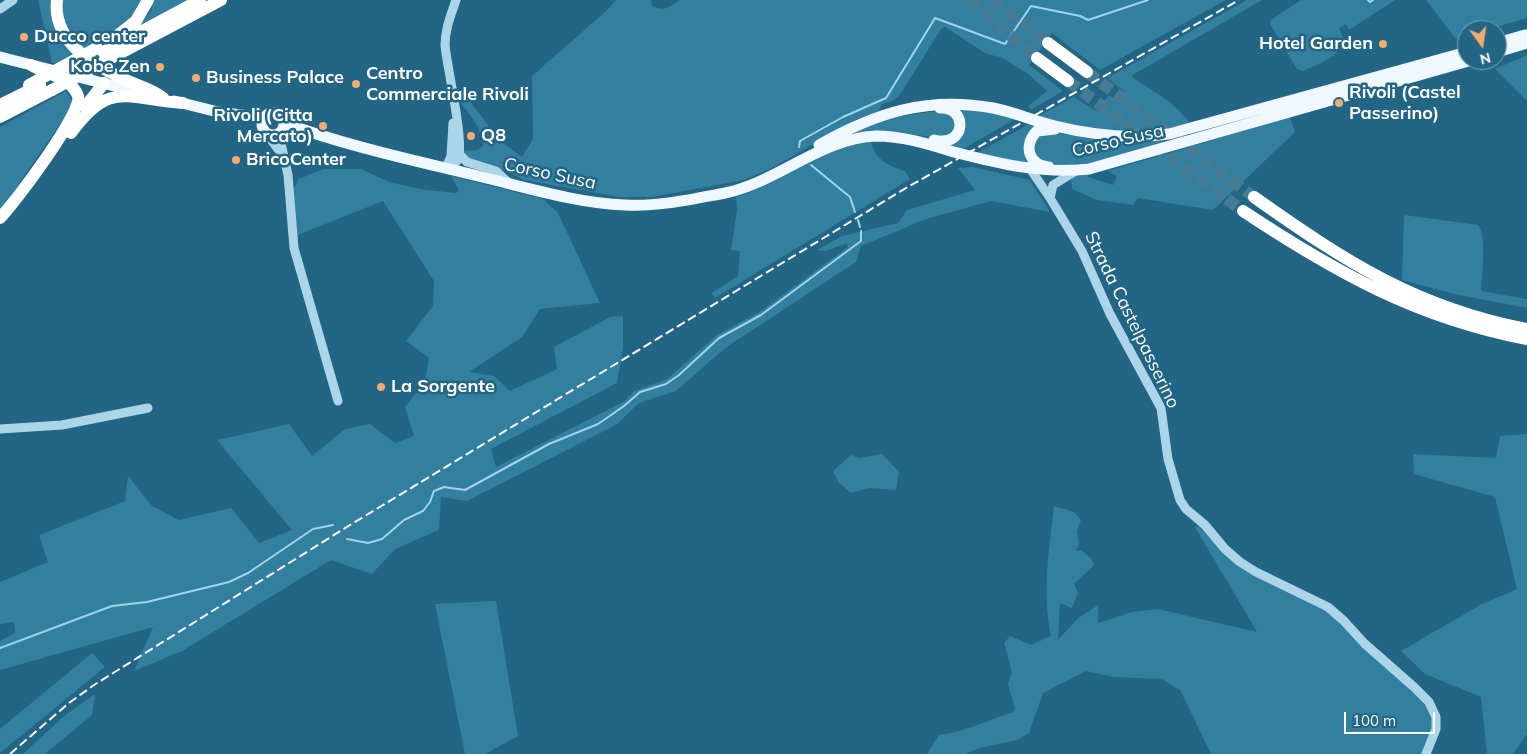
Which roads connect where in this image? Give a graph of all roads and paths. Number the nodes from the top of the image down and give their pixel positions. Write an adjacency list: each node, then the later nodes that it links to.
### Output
1 (13, 0): 7 (street)
2 (57, 0): 22 (highway)
3 (148, 0): 13 (highway)
4 (200, 0): 13 (highway)
5 (221, 0): 13 (highway)
6 (456, 0): 26 (street)
7 (0, 9)
8 (1527, 35): 9 (main road)
9 (1507, 40)
10 (1527, 42): 12 (main road)
11 (1048, 43): 19 (highway)
12 (1507, 49)
13 (105, 52): 25 (highway)
14 (1457, 55): 29 (main road, Corso Susa)
15 (0, 57): 18 (main road)
16 (1037, 58): 20 (highway)
17 (1457, 64): 36 (main road, Corso Susa)
18 (31, 65): 21 (main road); 31 (highway)
19 (1087, 72)
20 (1068, 81)
21 (104, 83): 22 (main road); 31 (highway)
22 (163, 98): 23 (main road)
23 (183, 103): 27 (main road); 38 (highway)
24 (902, 110): 29 (main road, Corso Susa); 30 (main road); 37 (main road, Corso Susa)
25 (2, 112)
26 (456, 116): 33 (street); 34 (street)
27 (264, 126): 28 (main road); 28 (main road); 32 (street)
28 (282, 129): 32 (street); 34 (main road, Corso Susa)
29 (1096, 133): 36 (main road)
30 (890, 137): 35 (main road, Corso Susa); 37 (main road, Corso Susa)
31 (56, 144): 38 (highway)
32 (282, 154): 46 (street)
33 (460, 155): 34 (street); 39 (street)
34 (446, 168): 39 (main road, Corso Susa)
35 (1031, 170): 36 (main road, Corso Susa); 41 (street, Strada Castelpasserino)
36 (1076, 170): 41 (street)
37 (774, 175): 39 (main road, Corso Susa)
38 (28, 182): 43 (highway)
39 (510, 184)
40 (1254, 197): 44 (highway)
41 (1050, 198): 49 (street, Strada Castelpasserino)
42 (1243, 211): 45 (highway)
43 (0, 218)
44 (1527, 329)
45 (1527, 339)
46 (338, 401)
47 (148, 408): 48 (street)
48 (0, 429)
49 (1426, 754)

